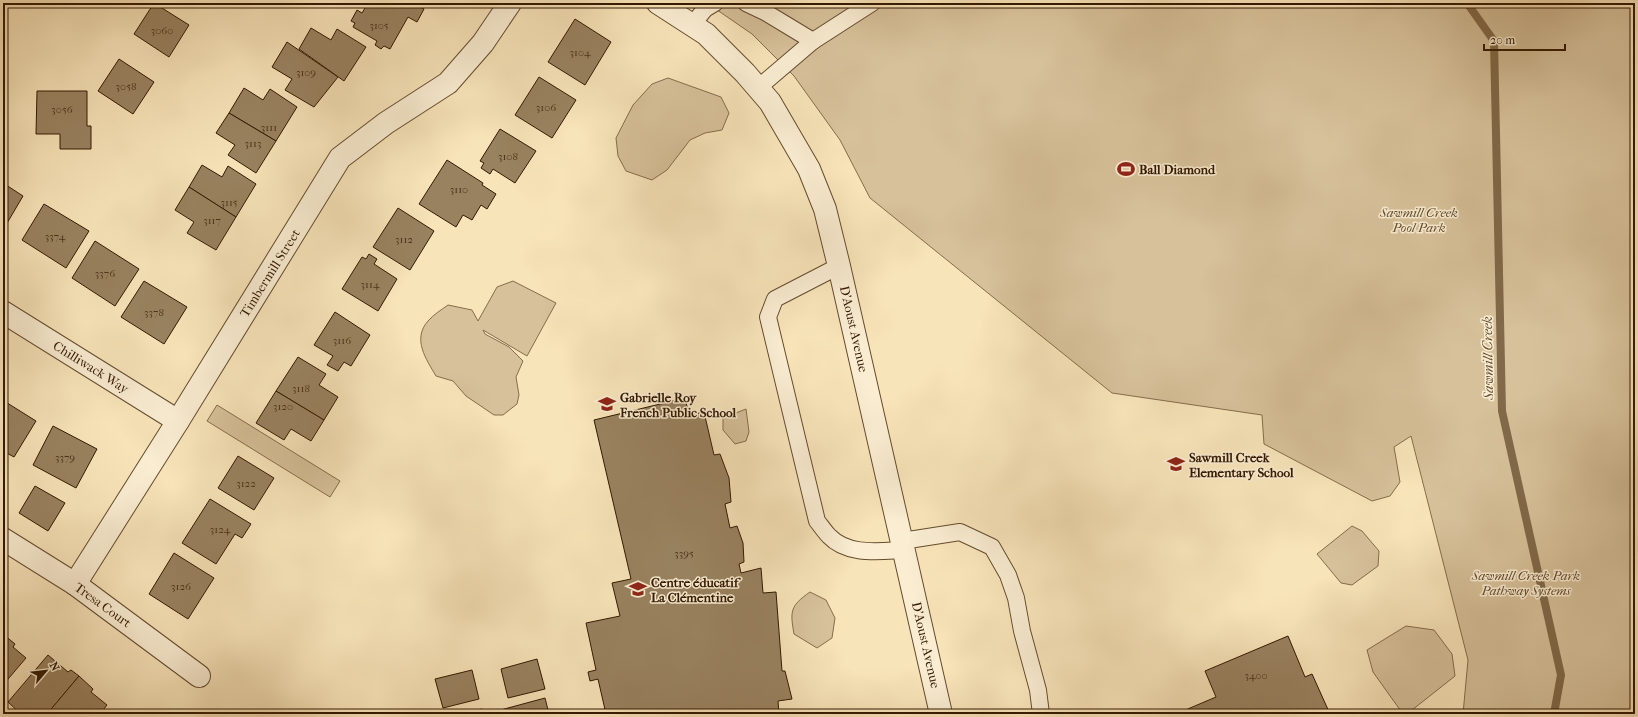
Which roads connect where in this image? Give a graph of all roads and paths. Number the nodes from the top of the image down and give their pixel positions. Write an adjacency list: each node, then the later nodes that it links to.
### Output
1 (510, 3): 11 (street, Timbermill Street)
2 (658, 3): 6 (street, D'Aoust Avenue)
3 (715, 3): 6 (lane)
4 (746, 3): 7 (lane)
5 (872, 3): 7 (lane)
6 (692, 25): 8 (street, D'Aoust Avenue)
7 (813, 41): 8 (lane)
8 (758, 88): 9 (street, D'Aoust Avenue)
9 (839, 266): 13 (street, D'Aoust Avenue); 13 (lane)
10 (3, 312): 11 (street, Chilliwack Way)
11 (178, 421): 14 (street, Timbermill Street)
12 (3, 540): 14 (street, Tresa Court)
13 (903, 546): 16 (street, D'Aoust Avenue); 17 (lane)
14 (75, 584): 15 (street, Tresa Court)
15 (199, 676)
16 (942, 714)
17 (1041, 714)

